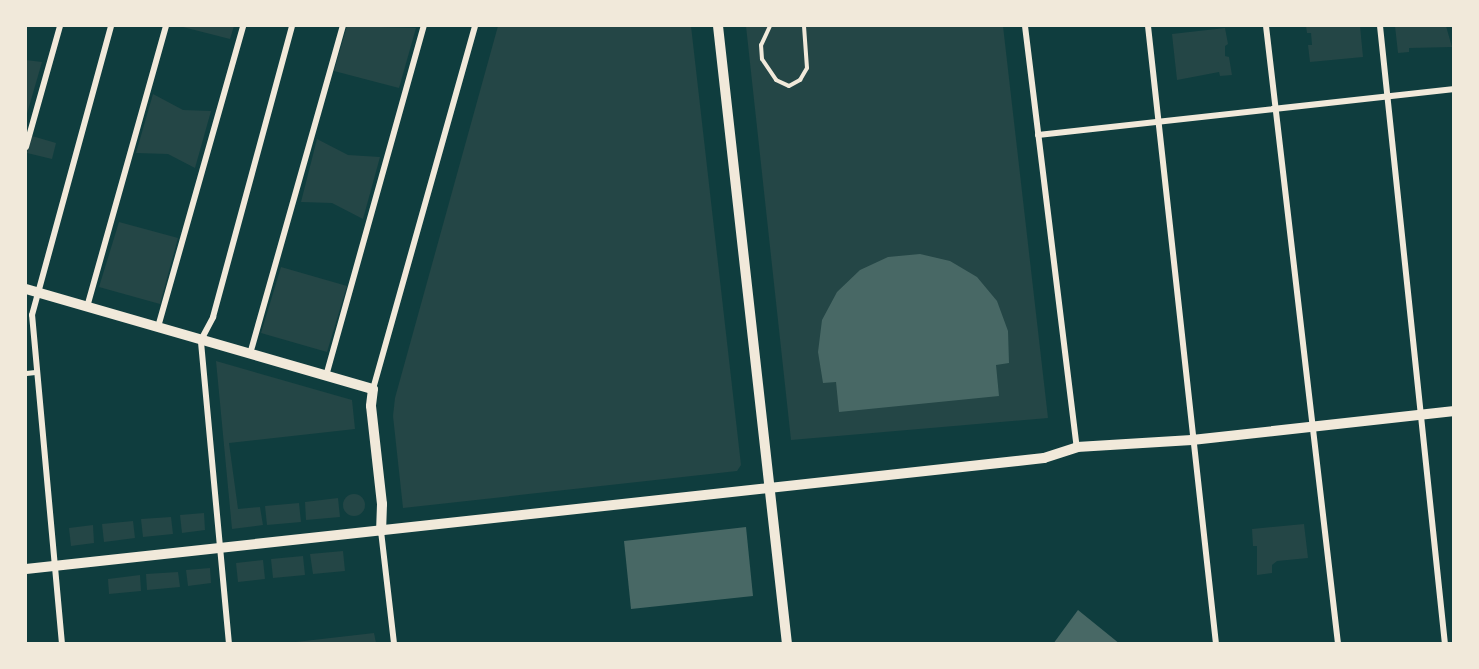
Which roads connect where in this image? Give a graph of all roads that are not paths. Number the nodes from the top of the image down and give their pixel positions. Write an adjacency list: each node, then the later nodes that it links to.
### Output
1 (111, 26): 20 (street)
2 (165, 26): 21 (street)
3 (243, 26): 22 (street)
4 (292, 26): 23 (street)
5 (343, 26): 24 (street)
6 (424, 26): 27 (street)
7 (475, 26): 28 (street)
8 (718, 26): 34 (street)
9 (1025, 26): 18 (street)
10 (1148, 26): 17 (street)
11 (1266, 26): 16 (street)
12 (1380, 26): 15 (street)
13 (59, 29): 19 (street)
14 (1454, 89): 15 (street)
15 (1388, 96): 16 (street); 30 (street)
16 (1276, 110): 17 (street); 31 (street)
17 (1157, 122): 18 (street); 32 (street)
18 (1038, 135): 33 (street)
19 (26, 147)
20 (31, 290): 21 (street); 25 (street)
21 (87, 307): 22 (street)
22 (158, 327): 23 (street)
23 (201, 340): 24 (street); 36 (street)
24 (250, 354): 27 (street)
25 (35, 372): 26 (street); 37 (street)
26 (26, 373)
27 (326, 376): 28 (street)
28 (373, 389): 35 (street)
29 (1454, 411): 30 (street)
30 (1423, 414): 31 (street); 45 (street)
31 (1314, 427): 32 (street); 44 (street)
32 (1192, 440): 33 (street); 43 (street)
33 (1077, 447): 34 (street)
34 (770, 486): 35 (street); 42 (street)
35 (381, 531): 36 (street); 41 (street)
36 (219, 549): 37 (street); 40 (street)
37 (53, 566): 38 (street); 39 (street)
38 (26, 569)
39 (62, 644)
40 (229, 644)
41 (394, 644)
42 (787, 644)
43 (1215, 644)
44 (1338, 644)
45 (1445, 644)

